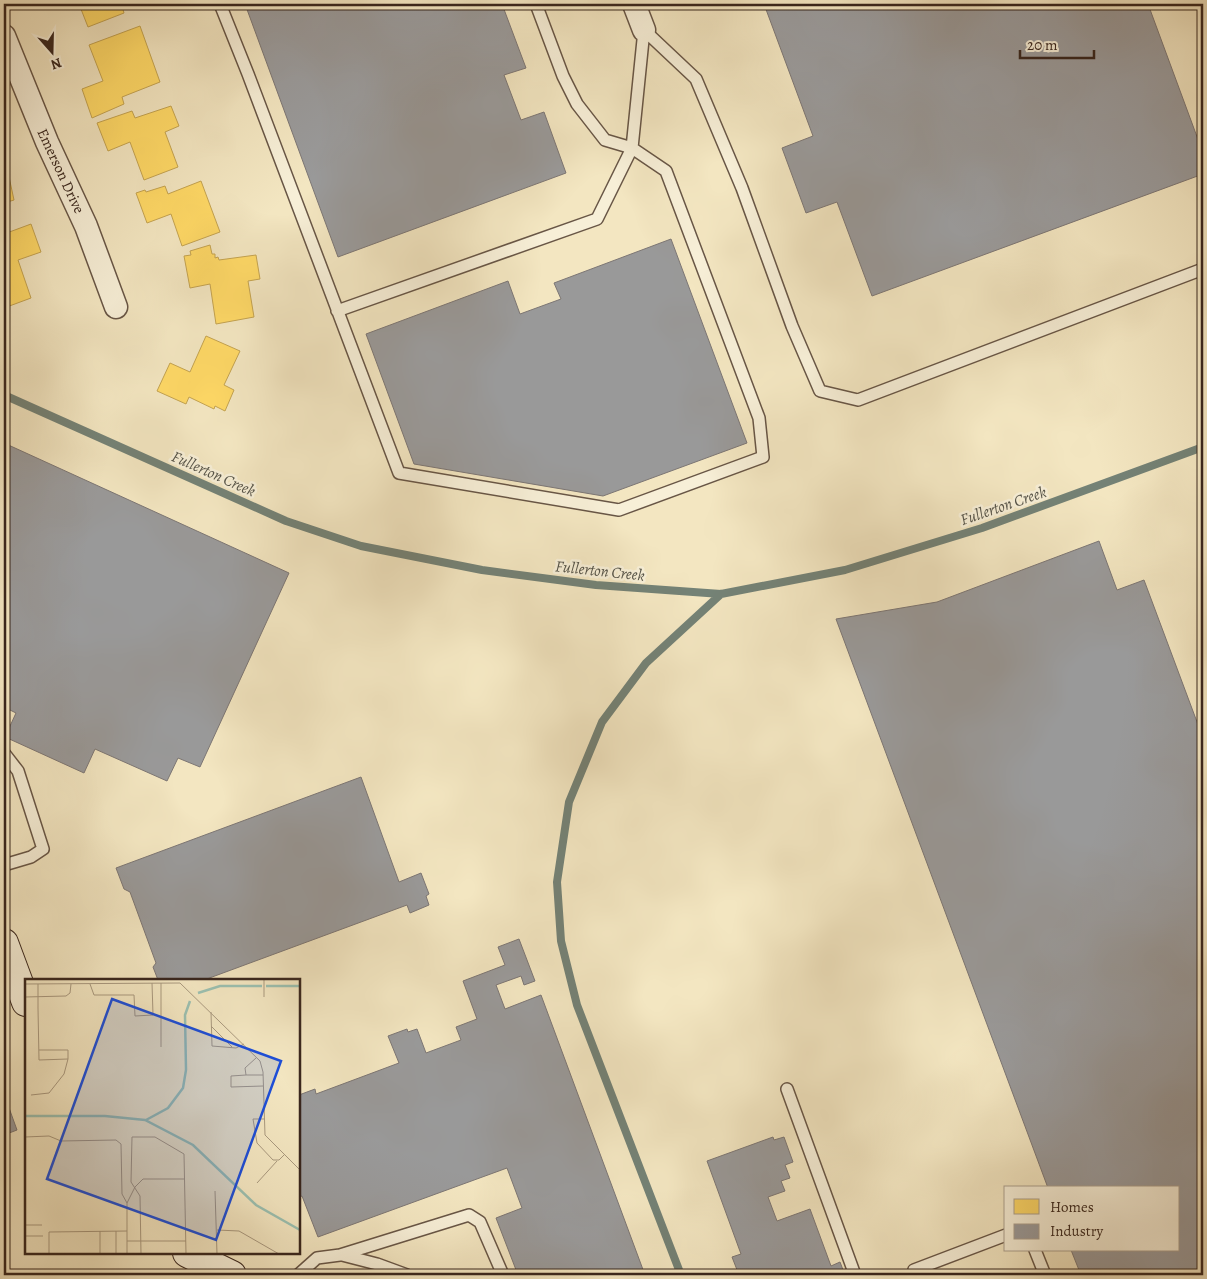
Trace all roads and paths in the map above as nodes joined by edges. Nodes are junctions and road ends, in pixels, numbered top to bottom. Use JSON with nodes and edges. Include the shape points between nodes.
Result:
{"nodes":[{"id":1,"x":220,"y":4,"type":"edge"},
{"id":2,"x":536,"y":4,"type":"edge"},
{"id":3,"x":634,"y":4,"type":"edge"},
{"id":4,"x":644,"y":30,"type":"junction"},
{"id":5,"x":4,"y":36,"type":"edge"},
{"id":6,"x":9,"y":68,"type":"edge"},
{"id":7,"x":632,"y":148,"type":"junction"},
{"id":8,"x":1203,"y":269,"type":"edge"},
{"id":9,"x":116,"y":307,"type":"dead end"},
{"id":10,"x":337,"y":311,"type":"junction"},
{"id":11,"x":4,"y":753,"type":"edge"},
{"id":12,"x":4,"y":865,"type":"edge"},
{"id":13,"x":4,"y":943,"type":"edge"},
{"id":14,"x":25,"y":999,"type":"edge"},
{"id":15,"x":787,"y":1089,"type":"dead end"},
{"id":16,"x":1004,"y":1236,"type":"edge"},
{"id":17,"x":1036,"y":1252,"type":"edge"},
{"id":18,"x":189,"y":1254,"type":"edge"},
{"id":19,"x":340,"y":1254,"type":"junction"},
{"id":20,"x":232,"y":1275,"type":"edge"},
{"id":21,"x":298,"y":1275,"type":"edge"},
{"id":22,"x":407,"y":1275,"type":"edge"},
{"id":23,"x":503,"y":1275,"type":"edge"},
{"id":24,"x":855,"y":1275,"type":"edge"},
{"id":25,"x":915,"y":1275,"type":"edge"},
{"id":26,"x":1045,"y":1275,"type":"edge"}],
"edges":[{"from":1,"to":10,"type":"lane"},
{"from":2,"to":7,"type":"lane","via":[[563,76],[578,104],[605,140]]},
{"from":3,"to":4,"type":"street"},
{"from":4,"to":7,"type":"lane"},
{"from":4,"to":8,"type":"lane","via":[[696,79],[820,391],[858,400]]},
{"from":5,"to":6,"type":"street","name":"Emerson Drive"},
{"from":6,"to":9,"type":"street","name":"Emerson Drive","via":[[86,226]]},
{"from":7,"to":10,"type":"lane","via":[[597,219]]},
{"from":7,"to":10,"type":"lane","via":[[666,171],[759,418],[764,457],[619,510],[399,473]]},
{"from":11,"to":12,"type":"lane","via":[[18,771],[43,849]]},
{"from":13,"to":14,"type":"street"},
{"from":15,"to":24,"type":"lane"},
{"from":16,"to":25,"type":"lane","via":[[914,1270]]},
{"from":17,"to":26,"type":"lane"},
{"from":18,"to":20,"type":"street"},
{"from":19,"to":21,"type":"lane","via":[[317,1258]]},
{"from":19,"to":22,"type":"lane"},
{"from":19,"to":23,"type":"lane","via":[[469,1215],[480,1222]]}]}
